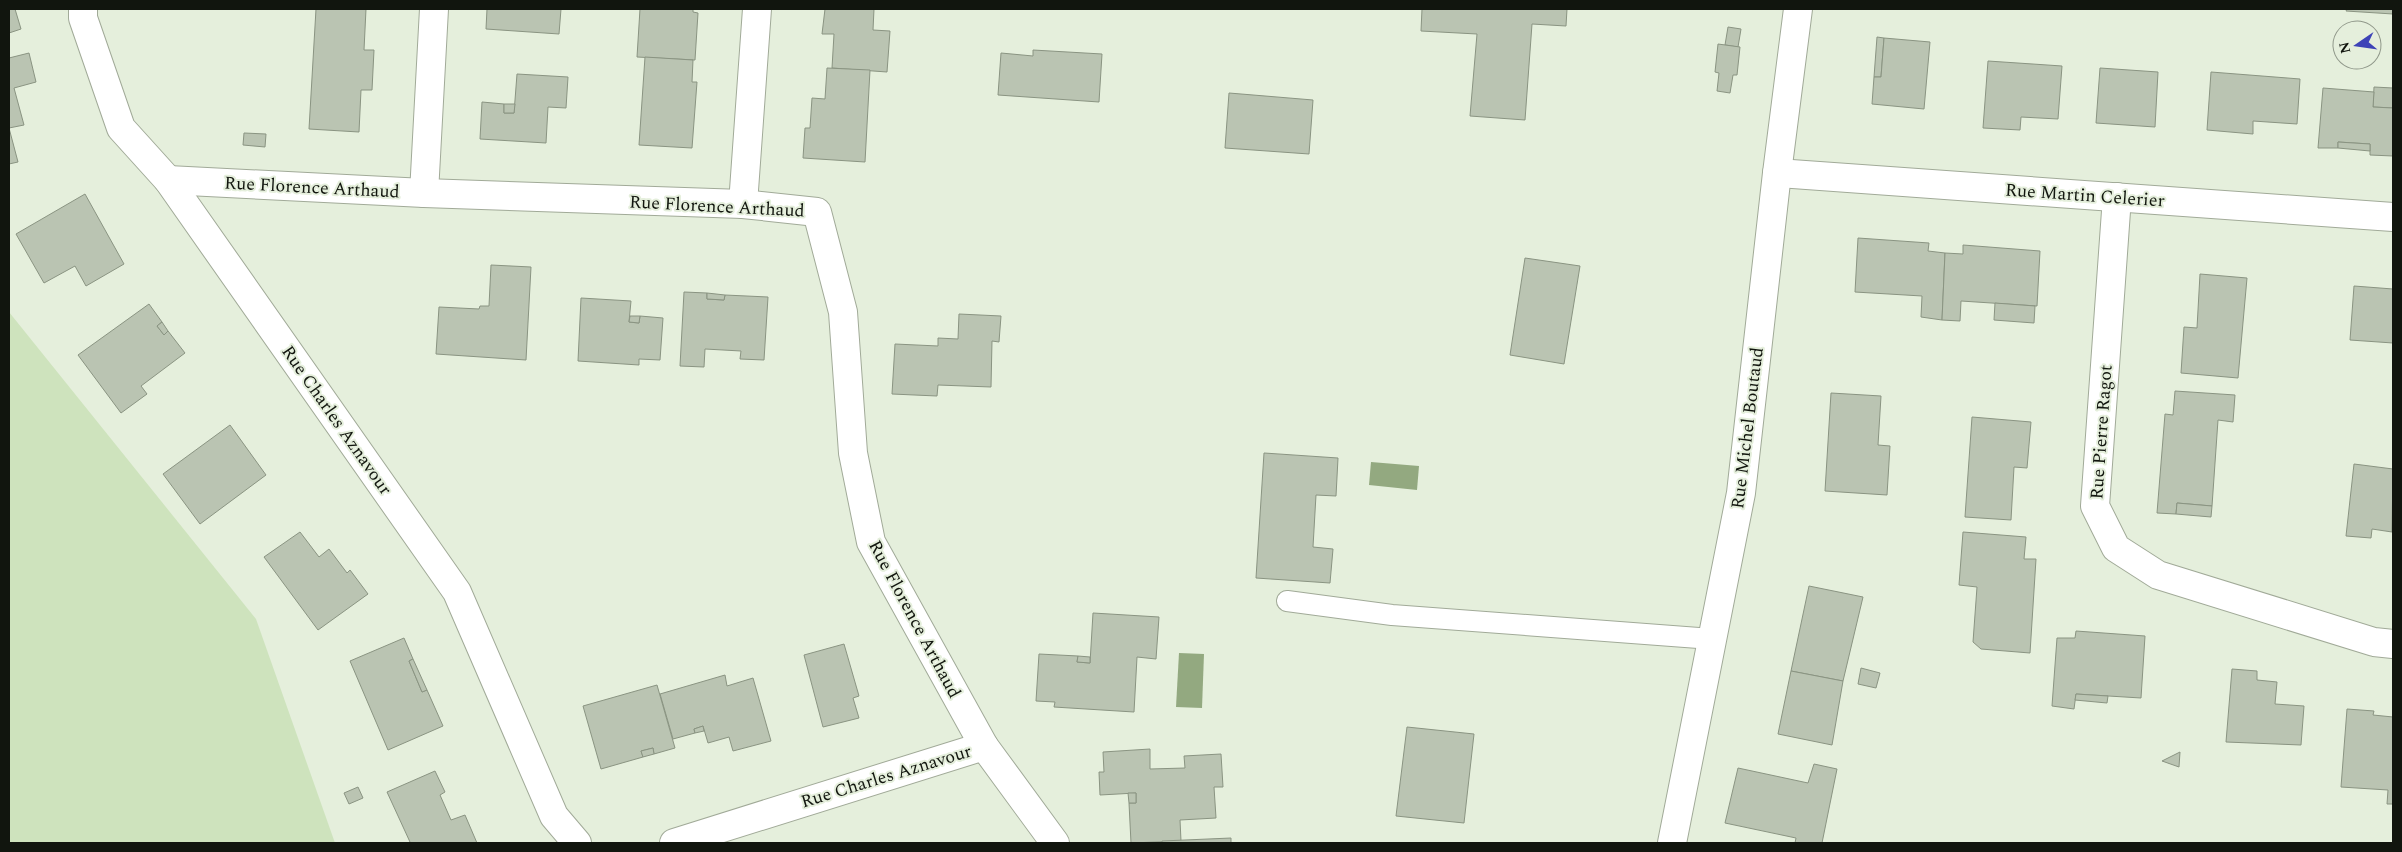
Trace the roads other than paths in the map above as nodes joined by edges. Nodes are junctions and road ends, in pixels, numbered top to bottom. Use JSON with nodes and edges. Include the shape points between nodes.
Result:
{"nodes":[{"id":1,"x":83,"y":9,"type":"edge"},
{"id":2,"x":434,"y":9,"type":"edge"},
{"id":3,"x":757,"y":9,"type":"edge"},
{"id":4,"x":1798,"y":9,"type":"edge"},
{"id":5,"x":1777,"y":173,"type":"junction"},
{"id":6,"x":168,"y":180,"type":"junction"},
{"id":7,"x":424,"y":193,"type":"junction"},
{"id":8,"x":2117,"y":197,"type":"junction"},
{"id":9,"x":744,"y":204,"type":"junction"},
{"id":10,"x":2393,"y":216,"type":"edge"},
{"id":11,"x":1287,"y":601,"type":"dead end"},
{"id":12,"x":1712,"y":638,"type":"junction"},
{"id":13,"x":2393,"y":644,"type":"edge"},
{"id":14,"x":984,"y":746,"type":"junction"},
{"id":15,"x":577,"y":843,"type":"edge"},
{"id":16,"x":674,"y":843,"type":"edge"},
{"id":17,"x":1055,"y":843,"type":"edge"},
{"id":18,"x":1672,"y":843,"type":"edge"}],
"edges":[{"from":1,"to":6,"type":"street","name":"Rue Charles Aznavour","via":[[121,128]]},
{"from":2,"to":7,"type":"street"},
{"from":3,"to":9,"type":"street"},
{"from":4,"to":5,"type":"street","name":"Rue Michel Boutaud"},
{"from":5,"to":8,"type":"street","name":"Rue Martin Celerier"},
{"from":5,"to":12,"type":"street","name":"Rue Michel Boutaud","via":[[1741,493]]},
{"from":6,"to":7,"type":"street","name":"Rue Florence Arthaud"},
{"from":6,"to":15,"type":"street","name":"Rue Charles Aznavour","via":[[457,592],[554,816]]},
{"from":7,"to":9,"type":"street","name":"Rue Florence Arthaud"},
{"from":8,"to":10,"type":"street","name":"Rue Martin Celerier"},
{"from":8,"to":13,"type":"street","name":"Rue Pierre Ragot","via":[[2095,506],[2116,548],[2158,575],[2374,642]]},
{"from":9,"to":14,"type":"street","name":"Rue Florence Arthaud","via":[[817,212],[843,312],[853,454],[871,542]]},
{"from":11,"to":12,"type":"lane","via":[[1392,615]]},
{"from":12,"to":18,"type":"street","name":"Rue Michel Boutaud"},
{"from":14,"to":16,"type":"street","name":"Rue Charles Aznavour"},
{"from":14,"to":17,"type":"street","name":"Rue Charles Aznavour"}]}
